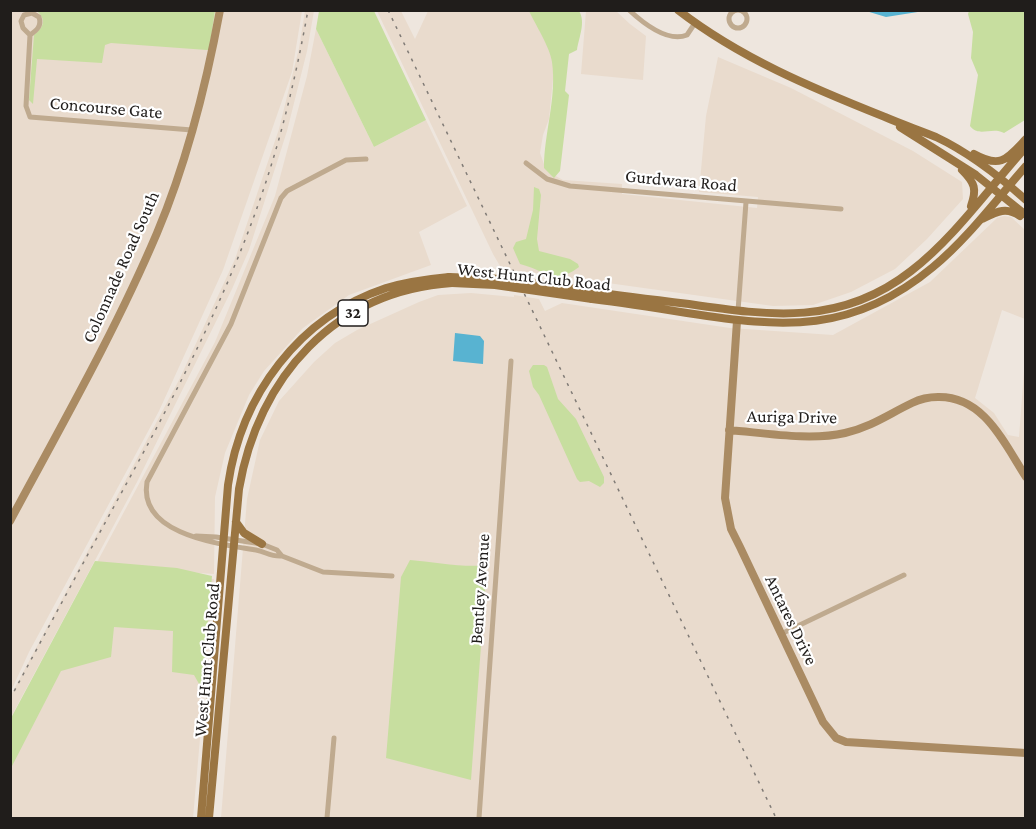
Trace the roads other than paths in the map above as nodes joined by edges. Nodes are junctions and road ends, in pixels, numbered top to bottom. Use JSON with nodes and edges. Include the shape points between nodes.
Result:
{"nodes":[{"id":1,"x":220,"y":10,"type":"edge"},
{"id":2,"x":629,"y":10,"type":"edge"},
{"id":3,"x":678,"y":10,"type":"edge"},
{"id":4,"x":693,"y":19,"type":"junction"},
{"id":5,"x":30,"y":35,"type":"dead end"},
{"id":6,"x":884,"y":117,"type":"junction"},
{"id":7,"x":192,"y":130,"type":"junction"},
{"id":8,"x":938,"y":138,"type":"junction"},
{"id":9,"x":1026,"y":139,"type":"edge"},
{"id":10,"x":1026,"y":147,"type":"edge"},
{"id":11,"x":366,"y":159,"type":"dead end"},
{"id":12,"x":951,"y":159,"type":"junction"},
{"id":13,"x":526,"y":163,"type":"dead end"},
{"id":14,"x":1026,"y":166,"type":"edge"},
{"id":15,"x":999,"y":177,"type":"junction"},
{"id":16,"x":991,"y":186,"type":"junction"},
{"id":17,"x":1009,"y":186,"type":"junction"},
{"id":18,"x":1002,"y":194,"type":"junction"},
{"id":19,"x":1026,"y":200,"type":"edge"},
{"id":20,"x":746,"y":202,"type":"junction"},
{"id":21,"x":841,"y":209,"type":"dead end"},
{"id":22,"x":969,"y":212,"type":"junction"},
{"id":23,"x":1026,"y":215,"type":"edge"},
{"id":24,"x":979,"y":220,"type":"junction"},
{"id":25,"x":1026,"y":220,"type":"edge"},
{"id":26,"x":451,"y":280,"type":"junction"},
{"id":27,"x":738,"y":316,"type":"junction"},
{"id":28,"x":511,"y":361,"type":"dead end"},
{"id":29,"x":729,"y":430,"type":"junction"},
{"id":30,"x":1026,"y":477,"type":"edge"},
{"id":31,"x":10,"y":521,"type":"edge"},
{"id":32,"x":236,"y":522,"type":"junction"},
{"id":33,"x":222,"y":542,"type":"junction"},
{"id":34,"x":235,"y":543,"type":"junction"},
{"id":35,"x":262,"y":544,"type":"junction"},
{"id":36,"x":282,"y":556,"type":"junction"},
{"id":37,"x":904,"y":575,"type":"dead end"},
{"id":38,"x":392,"y":576,"type":"dead end"},
{"id":39,"x":781,"y":634,"type":"junction"},
{"id":40,"x":334,"y":738,"type":"dead end"},
{"id":41,"x":1026,"y":753,"type":"edge"},
{"id":42,"x":207,"y":794,"type":"junction"},
{"id":43,"x":201,"y":819,"type":"edge"},
{"id":44,"x":209,"y":819,"type":"edge"},
{"id":45,"x":327,"y":819,"type":"edge"},
{"id":46,"x":478,"y":819,"type":"edge"}],
"edges":[{"from":1,"to":7,"type":"street","name":"Colonnade Road South"},
{"from":2,"to":4,"type":"street","via":[[658,32],[677,38],[687,35]]},
{"from":3,"to":4,"type":"main road"},
{"from":4,"to":6,"type":"main road","via":[[758,62]]},
{"from":5,"to":7,"type":"street","name":"Concourse Gate","via":[[26,106],[30,117]]},
{"from":6,"to":8,"type":"main road"},
{"from":6,"to":12,"type":"main road"},
{"from":7,"to":31,"type":"street","name":"Colonnade Road South","via":[[158,232],[114,326]]},
{"from":8,"to":9,"type":"main road","via":[[995,162],[1010,156]]},
{"from":8,"to":15,"type":"main road"},
{"from":10,"to":15,"type":"main road","name":"West Hunt Club Road","number":"32"},
{"from":11,"to":33,"type":"street","via":[[346,160],[287,191],[281,198],[231,324],[150,474],[148,504],[167,524],[181,532]]},
{"from":12,"to":16,"type":"main road"},
{"from":12,"to":22,"type":"main road","via":[[974,183]]},
{"from":13,"to":20,"type":"street","name":"Gurdwara Road","via":[[548,179],[570,186]]},
{"from":14,"to":17,"type":"main road","name":"West Hunt Club Road","number":"32"},
{"from":15,"to":16,"type":"main road","name":"West Hunt Club Road","number":"32"},
{"from":15,"to":17,"type":"main road"},
{"from":16,"to":18,"type":"main road"},
{"from":16,"to":22,"type":"main road","name":"West Hunt Club Road","number":"32"},
{"from":17,"to":18,"type":"main road","name":"West Hunt Club Road","number":"32"},
{"from":17,"to":19,"type":"main road"},
{"from":18,"to":23,"type":"main road"},
{"from":18,"to":24,"type":"main road","name":"West Hunt Club Road","number":"32"},
{"from":20,"to":21,"type":"street","name":"Gurdwara Road"},
{"from":20,"to":27,"type":"street"},
{"from":22,"to":27,"type":"main road","name":"West Hunt Club Road","number":"32","via":[[912,271],[865,298],[838,308],[801,314]]},
{"from":24,"to":25,"type":"main road","via":[[1005,210]]},
{"from":24,"to":27,"type":"main road","name":"West Hunt Club Road","number":"32","via":[[932,268],[902,290],[870,306],[805,322],[778,324]]},
{"from":26,"to":27,"type":"main road","name":"West Hunt Club Road","number":"32","bridge":true,"via":[[504,279]]},
{"from":26,"to":32,"type":"main road","name":"West Hunt Club Road","number":"32","via":[[413,289],[361,309],[324,333],[300,356],[277,384],[257,423],[241,475]]},
{"from":26,"to":33,"type":"main road","name":"West Hunt Club Road","number":"32","via":[[399,285],[358,300],[318,325],[281,361],[256,397],[235,448]]},
{"from":27,"to":29,"type":"street","name":"Antares Drive"},
{"from":28,"to":46,"type":"street","name":"Bentley Avenue"},
{"from":29,"to":30,"type":"street","name":"Auriga Drive","via":[[842,434],[868,427],[913,402],[946,397],[981,412]]},
{"from":29,"to":39,"type":"street","name":"Antares Drive","via":[[725,498],[728,517]]},
{"from":32,"to":34,"type":"main road","name":"West Hunt Club Road","number":"32"},
{"from":32,"to":35,"type":"main road","via":[[244,533]]},
{"from":33,"to":34,"type":"street"},
{"from":33,"to":42,"type":"main road","name":"West Hunt Club Road","number":"32"},
{"from":34,"to":35,"type":"street"},
{"from":34,"to":36,"type":"street","via":[[272,557]]},
{"from":34,"to":42,"type":"main road","name":"West Hunt Club Road","number":"32"},
{"from":35,"to":36,"type":"street"},
{"from":36,"to":38,"type":"street","via":[[323,572]]},
{"from":37,"to":39,"type":"street"},
{"from":39,"to":41,"type":"street","name":"Antares Drive","via":[[823,722],[836,738],[846,742]]},
{"from":40,"to":45,"type":"street"},
{"from":42,"to":43,"type":"main road","name":"West Hunt Club Road","number":"32"},
{"from":42,"to":44,"type":"main road","name":"West Hunt Club Road","number":"32"}]}
